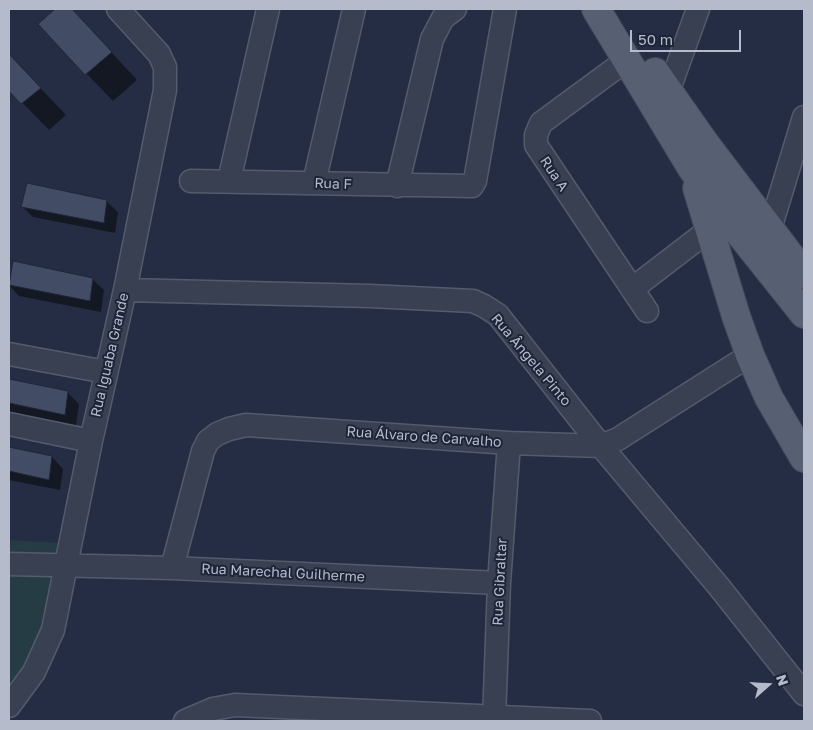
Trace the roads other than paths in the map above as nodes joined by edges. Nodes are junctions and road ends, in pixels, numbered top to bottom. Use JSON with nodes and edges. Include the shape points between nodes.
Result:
{"nodes":[{"id":1,"x":118,"y":9,"type":"edge"},
{"id":2,"x":268,"y":9,"type":"edge"},
{"id":3,"x":354,"y":9,"type":"edge"},
{"id":4,"x":455,"y":9,"type":"edge"},
{"id":5,"x":505,"y":9,"type":"edge"},
{"id":6,"x":596,"y":9,"type":"edge"},
{"id":7,"x":614,"y":9,"type":"edge"},
{"id":8,"x":698,"y":9,"type":"edge"},
{"id":9,"x":628,"y":58,"type":"junction"},
{"id":10,"x":668,"y":92,"type":"junction"},
{"id":11,"x":804,"y":117,"type":"edge"},
{"id":12,"x":691,"y":167,"type":"junction"},
{"id":13,"x":191,"y":181,"type":"dead end"},
{"id":14,"x":229,"y":181,"type":"junction"},
{"id":15,"x":314,"y":183,"type":"junction"},
{"id":16,"x":397,"y":186,"type":"junction"},
{"id":17,"x":770,"y":229,"type":"junction"},
{"id":18,"x":709,"y":230,"type":"junction"},
{"id":19,"x":768,"y":270,"type":"junction"},
{"id":20,"x":804,"y":274,"type":"edge"},
{"id":21,"x":804,"y":283,"type":"edge"},
{"id":22,"x":632,"y":289,"type":"junction"},
{"id":23,"x":125,"y":290,"type":"junction"},
{"id":24,"x":647,"y":310,"type":"dead end"},
{"id":25,"x":804,"y":314,"type":"edge"},
{"id":26,"x":736,"y":316,"type":"junction"},
{"id":27,"x":9,"y":354,"type":"edge"},
{"id":28,"x":750,"y":355,"type":"junction"},
{"id":29,"x":106,"y":372,"type":"junction"},
{"id":30,"x":9,"y":424,"type":"edge"},
{"id":31,"x":91,"y":441,"type":"junction"},
{"id":32,"x":509,"y":443,"type":"junction"},
{"id":33,"x":601,"y":446,"type":"junction"},
{"id":34,"x":804,"y":458,"type":"edge"},
{"id":35,"x":9,"y":564,"type":"edge"},
{"id":36,"x":66,"y":567,"type":"junction"},
{"id":37,"x":172,"y":568,"type":"junction"},
{"id":38,"x":499,"y":583,"type":"junction"},
{"id":39,"x":804,"y":694,"type":"edge"},
{"id":40,"x":9,"y":706,"type":"edge"},
{"id":41,"x":494,"y":719,"type":"edge"},
{"id":42,"x":184,"y":721,"type":"edge"},
{"id":43,"x":590,"y":721,"type":"edge"}],
"edges":[{"from":1,"to":23,"type":"street","name":"Rua Iguaba Grande","via":[[159,54],[166,79]]},
{"from":2,"to":14,"type":"street"},
{"from":3,"to":15,"type":"street"},
{"from":4,"to":16,"type":"street","via":[[443,18],[432,39]]},
{"from":5,"to":16,"type":"street","name":"Rua F","via":[[473,184],[469,187]]},
{"from":6,"to":9,"type":"main road"},
{"from":7,"to":10,"type":"main road"},
{"from":8,"to":10,"type":"street"},
{"from":9,"to":12,"type":"main road"},
{"from":9,"to":22,"type":"street","name":"Rua A","via":[[541,123],[536,140],[541,154]]},
{"from":10,"to":17,"type":"main road"},
{"from":11,"to":17,"type":"street"},
{"from":12,"to":18,"type":"main road"},
{"from":12,"to":19,"type":"main road"},
{"from":13,"to":14,"type":"street","name":"Rua F"},
{"from":14,"to":15,"type":"street","name":"Rua F"},
{"from":15,"to":16,"type":"street","name":"Rua F"},
{"from":17,"to":20,"type":"main road"},
{"from":18,"to":22,"type":"street"},
{"from":18,"to":26,"type":"main road"},
{"from":19,"to":21,"type":"main road","via":[[793,274]]},
{"from":19,"to":25,"type":"main road"},
{"from":19,"to":26,"type":"main road","via":[[746,279],[739,288]]},
{"from":22,"to":24,"type":"street","name":"Rua A"},
{"from":23,"to":29,"type":"street","name":"Rua Iguaba Grande"},
{"from":23,"to":33,"type":"street","name":"Rua Ângela Pinto","via":[[474,302],[498,316]]},
{"from":26,"to":28,"type":"main road"},
{"from":27,"to":29,"type":"street"},
{"from":28,"to":33,"type":"street","name":"Rua Álvaro de Carvalho","via":[[618,439]]},
{"from":28,"to":34,"type":"main road","via":[[769,398]]},
{"from":29,"to":31,"type":"street","name":"Rua Iguaba Grande"},
{"from":30,"to":31,"type":"street"},
{"from":31,"to":36,"type":"street","name":"Rua Iguaba Grande"},
{"from":32,"to":33,"type":"street","name":"Rua Álvaro de Carvalho"},
{"from":32,"to":37,"type":"street","name":"Rua Álvaro de Carvalho","via":[[246,425],[230,429],[208,441],[203,451]]},
{"from":32,"to":38,"type":"street","name":"Rua Gibraltar"},
{"from":33,"to":39,"type":"street","name":"Rua Ângela Pinto"},
{"from":35,"to":36,"type":"street","name":"Rua Marechal Guilherme"},
{"from":36,"to":37,"type":"street","name":"Rua Marechal Guilherme"},
{"from":36,"to":40,"type":"street","name":"Rua Iguaba Grande","via":[[53,630],[41,660]]},
{"from":37,"to":38,"type":"street","name":"Rua Marechal Guilherme"},
{"from":38,"to":41,"type":"street","name":"Rua Gibraltar"},
{"from":41,"to":42,"type":"street","via":[[235,706],[213,709]]},
{"from":41,"to":43,"type":"street"}]}
